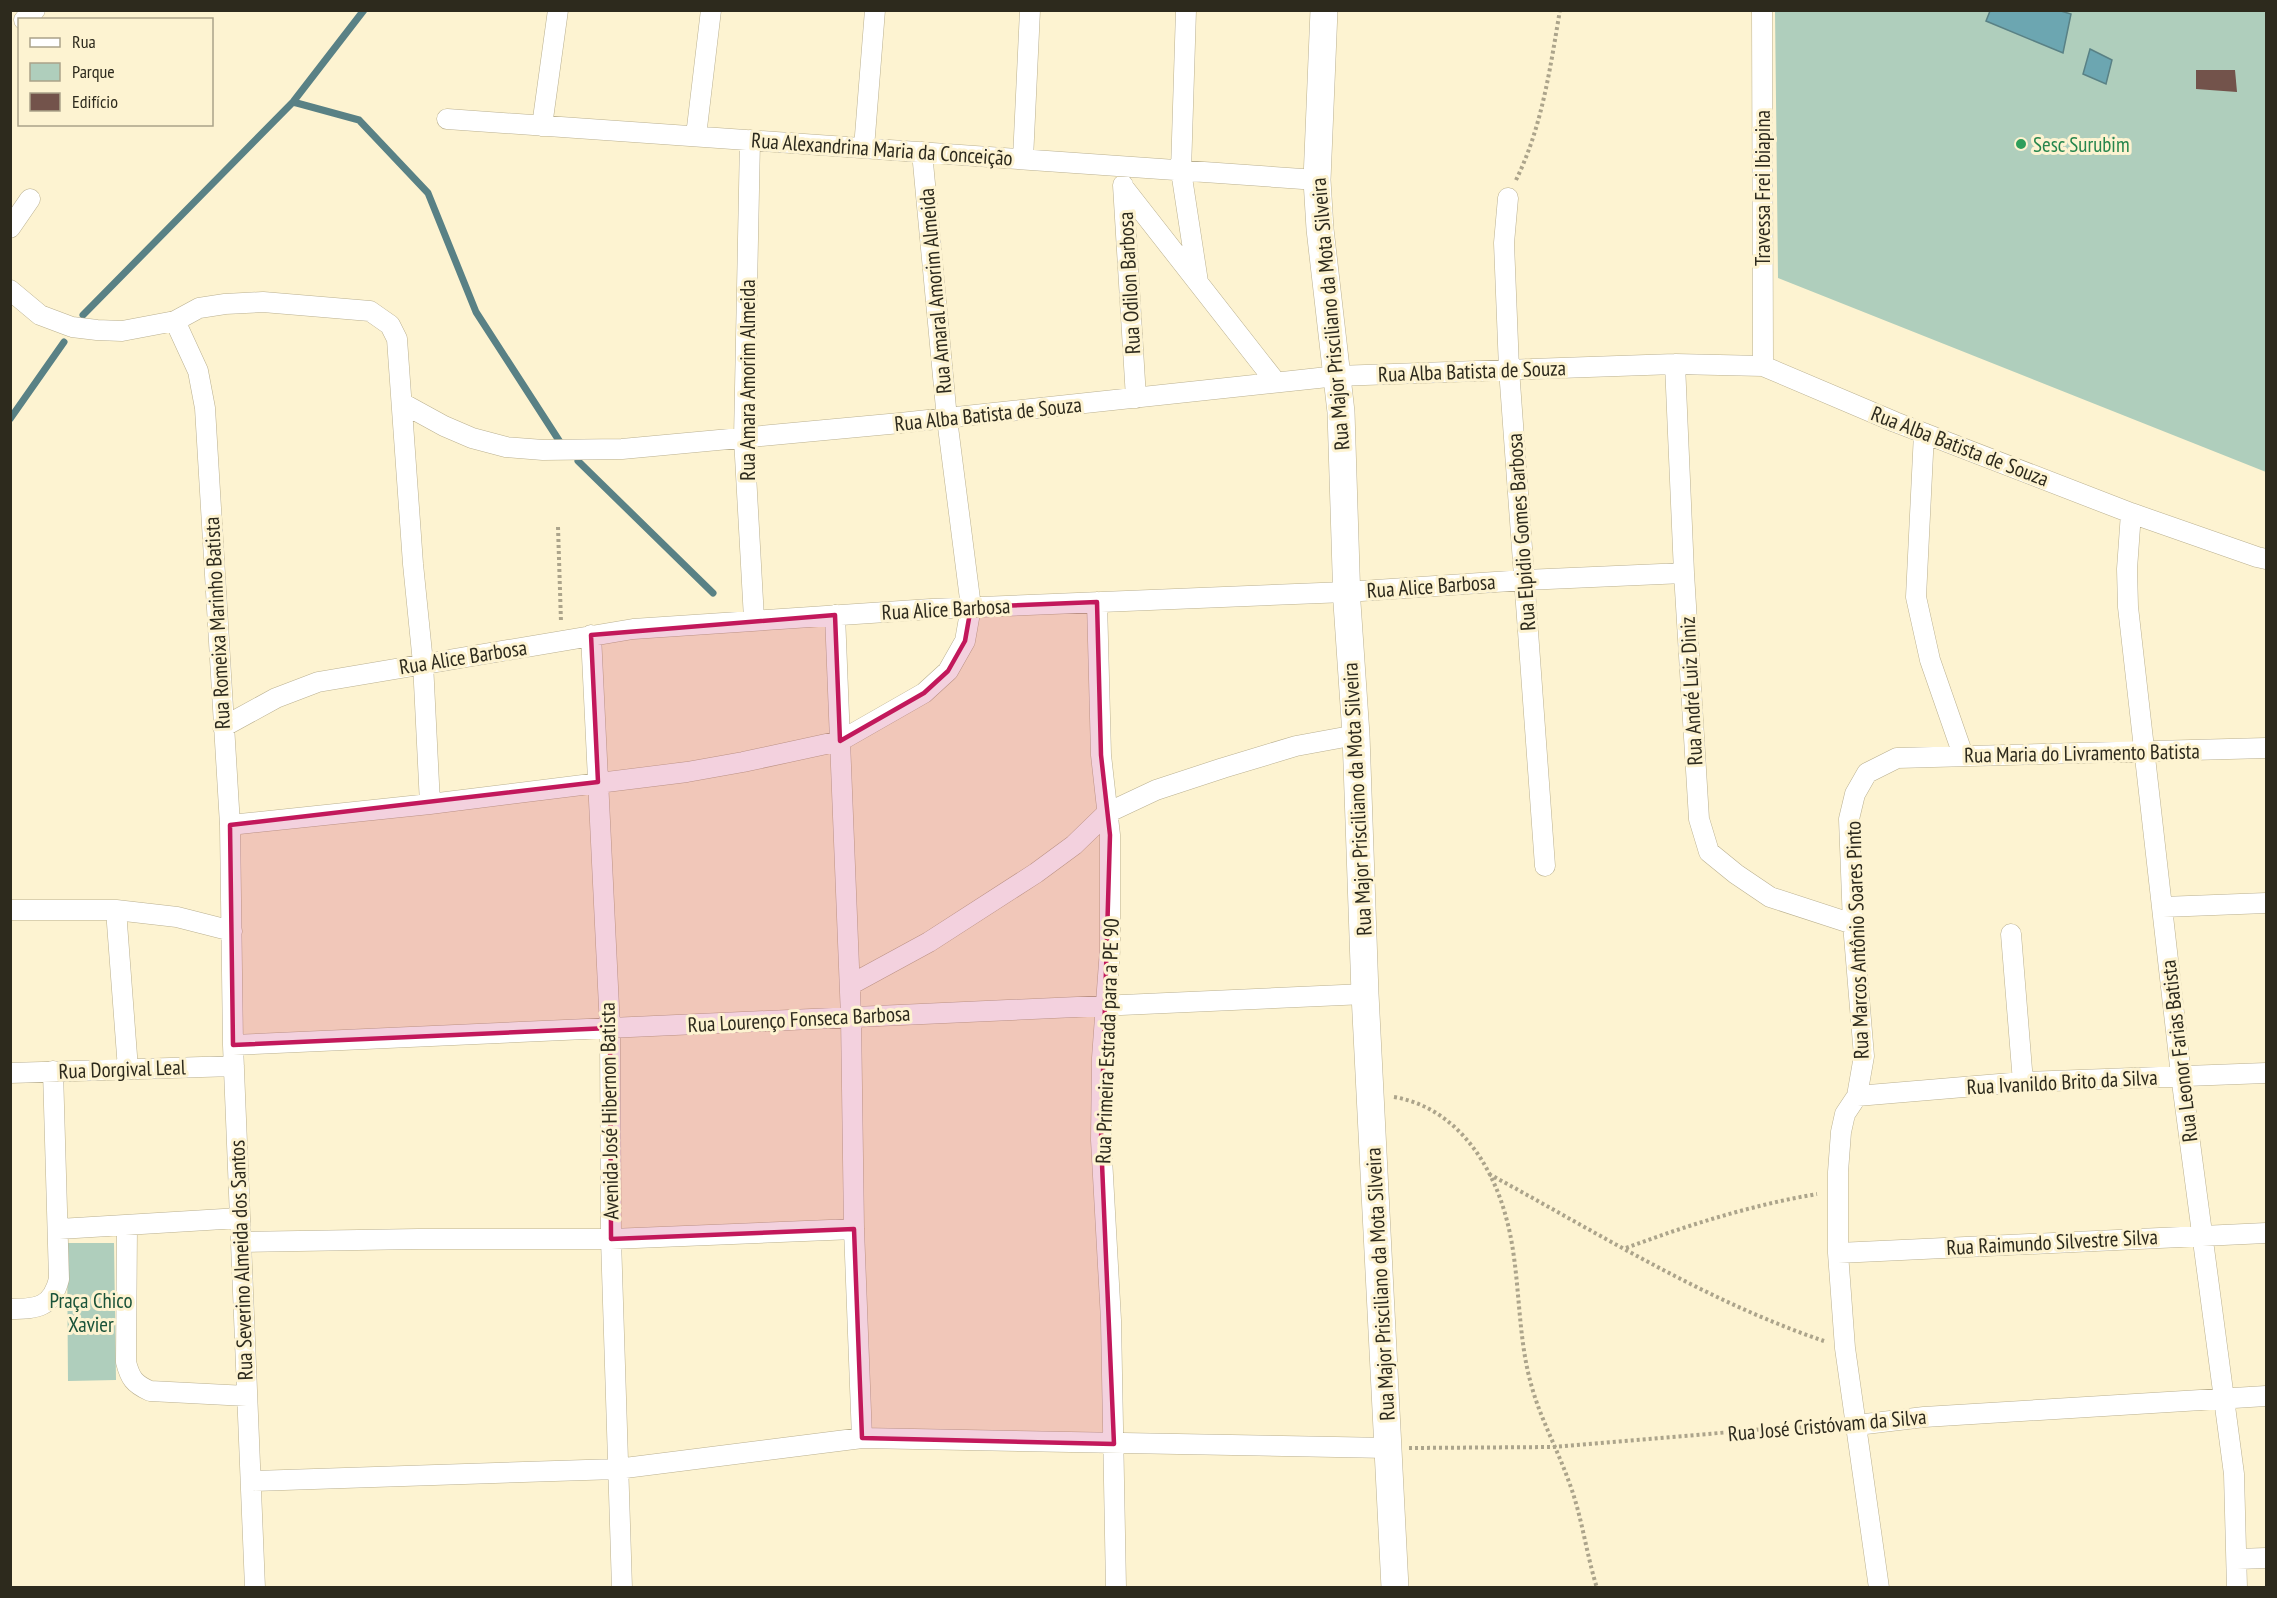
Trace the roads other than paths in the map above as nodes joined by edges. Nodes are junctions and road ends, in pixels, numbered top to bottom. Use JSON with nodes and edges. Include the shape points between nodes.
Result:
{"nodes":[{"id":1,"x":558,"y":10,"type":"edge"},
{"id":2,"x":711,"y":10,"type":"edge"},
{"id":3,"x":875,"y":10,"type":"edge"},
{"id":4,"x":1030,"y":10,"type":"edge"},
{"id":5,"x":1186,"y":10,"type":"edge"},
{"id":6,"x":1324,"y":10,"type":"edge"},
{"id":7,"x":1762,"y":10,"type":"edge"},
{"id":8,"x":447,"y":119,"type":"dead end"},
{"id":9,"x":542,"y":126,"type":"junction"},
{"id":10,"x":696,"y":136,"type":"junction"},
{"id":11,"x":750,"y":140,"type":"junction"},
{"id":12,"x":864,"y":148,"type":"junction"},
{"id":13,"x":922,"y":153,"type":"junction"},
{"id":14,"x":1023,"y":159,"type":"junction"},
{"id":15,"x":1122,"y":168,"type":"junction"},
{"id":16,"x":1181,"y":171,"type":"junction"},
{"id":17,"x":1317,"y":180,"type":"junction"},
{"id":18,"x":1124,"y":188,"type":"junction"},
{"id":19,"x":1508,"y":198,"type":"road end"},
{"id":20,"x":30,"y":199,"type":"dead end"},
{"id":21,"x":10,"y":228,"type":"edge"},
{"id":22,"x":1198,"y":282,"type":"junction"},
{"id":23,"x":10,"y":290,"type":"edge"},
{"id":24,"x":175,"y":321,"type":"junction"},
{"id":25,"x":1675,"y":364,"type":"junction"},
{"id":26,"x":1763,"y":366,"type":"junction"},
{"id":27,"x":1509,"y":369,"type":"junction"},
{"id":28,"x":1336,"y":376,"type":"junction"},
{"id":29,"x":1275,"y":381,"type":"junction"},
{"id":30,"x":1136,"y":398,"type":"junction"},
{"id":31,"x":402,"y":403,"type":"junction"},
{"id":32,"x":946,"y":419,"type":"junction"},
{"id":33,"x":1924,"y":433,"type":"junction"},
{"id":34,"x":744,"y":438,"type":"junction"},
{"id":35,"x":2131,"y":513,"type":"junction"},
{"id":36,"x":2266,"y":559,"type":"edge"},
{"id":37,"x":1684,"y":573,"type":"junction"},
{"id":38,"x":1525,"y":580,"type":"junction"},
{"id":39,"x":1346,"y":592,"type":"junction"},
{"id":40,"x":1097,"y":602,"type":"junction"},
{"id":41,"x":971,"y":607,"type":"junction"},
{"id":42,"x":835,"y":615,"type":"junction"},
{"id":43,"x":754,"y":620,"type":"junction"},
{"id":44,"x":591,"y":634,"type":"junction"},
{"id":45,"x":423,"y":663,"type":"junction"},
{"id":46,"x":223,"y":727,"type":"junction"},
{"id":47,"x":1356,"y":735,"type":"junction"},
{"id":48,"x":840,"y":741,"type":"junction"},
{"id":49,"x":2266,"y":748,"type":"edge"},
{"id":50,"x":2144,"y":752,"type":"junction"},
{"id":51,"x":1964,"y":756,"type":"junction"},
{"id":52,"x":1897,"y":758,"type":"joint"},
{"id":53,"x":598,"y":782,"type":"junction"},
{"id":54,"x":430,"y":804,"type":"junction"},
{"id":55,"x":1107,"y":813,"type":"junction"},
{"id":56,"x":230,"y":825,"type":"junction"},
{"id":57,"x":1545,"y":866,"type":"dead end"},
{"id":58,"x":2266,"y":903,"type":"edge"},
{"id":59,"x":2163,"y":907,"type":"junction"},
{"id":60,"x":10,"y":910,"type":"edge"},
{"id":61,"x":116,"y":910,"type":"junction"},
{"id":62,"x":1853,"y":924,"type":"junction"},
{"id":63,"x":232,"y":932,"type":"junction"},
{"id":64,"x":2011,"y":934,"type":"dead end"},
{"id":65,"x":850,"y":985,"type":"junction"},
{"id":66,"x":1365,"y":994,"type":"junction"},
{"id":67,"x":1107,"y":1005,"type":"junction"},
{"id":68,"x":851,"y":1017,"type":"junction"},
{"id":69,"x":610,"y":1028,"type":"junction"},
{"id":70,"x":233,"y":1045,"type":"junction"},
{"id":71,"x":234,"y":1066,"type":"junction"},
{"id":72,"x":129,"y":1069,"type":"junction"},
{"id":73,"x":53,"y":1071,"type":"junction"},
{"id":74,"x":10,"y":1073,"type":"edge"},
{"id":75,"x":2266,"y":1073,"type":"edge"},
{"id":76,"x":2181,"y":1075,"type":"junction"},
{"id":77,"x":2023,"y":1082,"type":"junction"},
{"id":78,"x":1857,"y":1096,"type":"junction"},
{"id":79,"x":240,"y":1218,"type":"junction"},
{"id":80,"x":127,"y":1226,"type":"junction"},
{"id":81,"x":59,"y":1229,"type":"junction"},
{"id":82,"x":854,"y":1229,"type":"junction"},
{"id":83,"x":2266,"y":1233,"type":"edge"},
{"id":84,"x":2201,"y":1235,"type":"junction"},
{"id":85,"x":611,"y":1239,"type":"junction"},
{"id":86,"x":241,"y":1242,"type":"junction"},
{"id":87,"x":1838,"y":1252,"type":"junction"},
{"id":88,"x":10,"y":1309,"type":"edge"},
{"id":89,"x":247,"y":1396,"type":"junction"},
{"id":90,"x":2266,"y":1396,"type":"edge"},
{"id":91,"x":2223,"y":1397,"type":"junction"},
{"id":92,"x":1857,"y":1425,"type":"junction"},
{"id":93,"x":862,"y":1438,"type":"junction"},
{"id":94,"x":1114,"y":1444,"type":"junction"},
{"id":95,"x":1388,"y":1448,"type":"junction"},
{"id":96,"x":617,"y":1469,"type":"junction"},
{"id":97,"x":252,"y":1481,"type":"junction"},
{"id":98,"x":2266,"y":1558,"type":"edge"},
{"id":99,"x":2236,"y":1559,"type":"junction"},
{"id":100,"x":255,"y":1587,"type":"edge"},
{"id":101,"x":622,"y":1587,"type":"edge"},
{"id":102,"x":1116,"y":1587,"type":"edge"},
{"id":103,"x":1395,"y":1587,"type":"edge"},
{"id":104,"x":1879,"y":1587,"type":"edge"},
{"id":105,"x":2237,"y":1587,"type":"edge"}],
"edges":[{"from":1,"to":9,"type":"street"},
{"from":2,"to":10,"type":"street"},
{"from":3,"to":12,"type":"street"},
{"from":4,"to":14,"type":"street"},
{"from":5,"to":16,"type":"street"},
{"from":6,"to":17,"type":"main road","name":"Rua Major Prisciliano da Mota Silveira"},
{"from":7,"to":26,"type":"street","name":"Travessa Frei Ibiapina"},
{"from":8,"to":9,"type":"street","name":"Rua Alexandrina Maria da Conceição"},
{"from":9,"to":10,"type":"street","name":"Rua Alexandrina Maria da Conceição"},
{"from":10,"to":11,"type":"street","name":"Rua Alexandrina Maria da Conceição"},
{"from":11,"to":12,"type":"street","name":"Rua Alexandrina Maria da Conceição"},
{"from":11,"to":34,"type":"street","name":"Rua Amara Amorim Almeida"},
{"from":12,"to":13,"type":"street","name":"Rua Alexandrina Maria da Conceição"},
{"from":13,"to":14,"type":"street","name":"Rua Alexandrina Maria da Conceição"},
{"from":13,"to":32,"type":"street","name":"Rua Amaral Amorim Almeida"},
{"from":14,"to":15,"type":"street","name":"Rua Alexandrina Maria da Conceição"},
{"from":15,"to":16,"type":"street","name":"Rua Alexandrina Maria da Conceição"},
{"from":15,"to":18,"type":"street","name":"Rua Odilon Barbosa"},
{"from":16,"to":17,"type":"street","name":"Rua Alexandrina Maria da Conceição"},
{"from":16,"to":22,"type":"street"},
{"from":17,"to":28,"type":"main road","name":"Rua Major Prisciliano da Mota Silveira"},
{"from":18,"to":22,"type":"street"},
{"from":18,"to":30,"type":"street","name":"Rua Odilon Barbosa"},
{"from":19,"to":27,"type":"street","name":"Rua Elpidio Gomes Barbosa","via":[[1504,243]]},
{"from":20,"to":21,"type":"street"},
{"from":22,"to":29,"type":"street"},
{"from":23,"to":24,"type":"street","via":[[40,315],[72,327],[122,331]]},
{"from":24,"to":31,"type":"street","via":[[199,308],[263,302],[370,311],[390,325],[397,339]]},
{"from":24,"to":46,"type":"street","name":"Rua Romeixa Marinho Batista","via":[[198,371],[205,408]]},
{"from":25,"to":26,"type":"street","name":"Rua Alba Batista de Souza"},
{"from":25,"to":27,"type":"street","name":"Rua Alba Batista de Souza"},
{"from":25,"to":37,"type":"street","name":"Rua André Luiz Diniz"},
{"from":26,"to":33,"type":"street","name":"Rua Alba Batista de Souza"},
{"from":27,"to":28,"type":"street","name":"Rua Alba Batista de Souza"},
{"from":27,"to":38,"type":"street","name":"Rua Elpidio Gomes Barbosa"},
{"from":28,"to":29,"type":"street","name":"Rua Alba Batista de Souza"},
{"from":28,"to":39,"type":"main road","name":"Rua Major Prisciliano da Mota Silveira","via":[[1341,412]]},
{"from":29,"to":30,"type":"street","name":"Rua Alba Batista de Souza"},
{"from":30,"to":32,"type":"street","name":"Rua Alba Batista de Souza"},
{"from":31,"to":34,"type":"street","name":"Rua Alba Batista de Souza","via":[[472,438],[506,447],[622,449]]},
{"from":31,"to":45,"type":"street"},
{"from":32,"to":34,"type":"street","name":"Rua Alba Batista de Souza"},
{"from":32,"to":41,"type":"street","name":"Rua Amaral Amorim Almeida"},
{"from":33,"to":35,"type":"street","name":"Rua Alba Batista de Souza"},
{"from":33,"to":51,"type":"street","via":[[1916,597],[1930,660]]},
{"from":34,"to":43,"type":"street","name":"Rua Amara Amorim Almeida"},
{"from":35,"to":36,"type":"street","name":"Rua Alba Batista de Souza"},
{"from":35,"to":50,"type":"street","name":"Rua Leonor Farias Batista","via":[[2128,607]]},
{"from":37,"to":38,"type":"street","name":"Rua Alice Barbosa"},
{"from":37,"to":62,"type":"street","name":"Rua André Luiz Diniz","via":[[1699,819],[1709,852],[1770,897]]},
{"from":38,"to":39,"type":"street","name":"Rua Alice Barbosa"},
{"from":38,"to":57,"type":"street","name":"Rua Elpidio Gomes Barbosa"},
{"from":39,"to":40,"type":"street","name":"Rua Alice Barbosa"},
{"from":39,"to":47,"type":"main road","name":"Rua Major Prisciliano da Mota Silveira"},
{"from":40,"to":41,"type":"street","name":"Rua Alice Barbosa"},
{"from":40,"to":55,"type":"street","name":"Rua Primeira Estrada para a PE 90","via":[[1101,755]]},
{"from":41,"to":42,"type":"street","name":"Rua Alice Barbosa"},
{"from":41,"to":48,"type":"street","name":"Rua Amaral Amorim Almeida","via":[[965,641],[948,671],[924,693]]},
{"from":42,"to":43,"type":"street","name":"Rua Alice Barbosa"},
{"from":42,"to":48,"type":"street"},
{"from":43,"to":44,"type":"street","name":"Rua Alice Barbosa"},
{"from":44,"to":45,"type":"street","name":"Rua Alice Barbosa"},
{"from":44,"to":53,"type":"street","name":"Avenida José Hibernon Batista"},
{"from":45,"to":46,"type":"street","name":"Rua Alice Barbosa","via":[[318,682],[276,698]]},
{"from":45,"to":54,"type":"street"},
{"from":46,"to":56,"type":"street","name":"Rua Romeixa Marinho Batista"},
{"from":47,"to":55,"type":"street","via":[[1296,746],[1223,768],[1156,790]]},
{"from":47,"to":66,"type":"main road","name":"Rua Major Prisciliano da Mota Silveira"},
{"from":48,"to":53,"type":"street","name":"Rua Amaral Amorim Almeida","via":[[687,772]]},
{"from":48,"to":65,"type":"street"},
{"from":49,"to":50,"type":"street","name":"Rua Maria do Livramento Batista"},
{"from":50,"to":51,"type":"street","name":"Rua Maria do Livramento Batista"},
{"from":50,"to":59,"type":"street","name":"Rua Leonor Farias Batista"},
{"from":51,"to":52,"type":"street","name":"Rua Maria do Livramento Batista"},
{"from":52,"to":62,"type":"street","name":"Rua Marcos Antônio Soares Pinto","via":[[1867,773],[1855,794],[1849,819]]},
{"from":53,"to":54,"type":"street","name":"Rua Amaral Amorim Almeida"},
{"from":53,"to":69,"type":"street","name":"Avenida José Hibernon Batista"},
{"from":54,"to":56,"type":"street","name":"Rua Amaral Amorim Almeida"},
{"from":55,"to":65,"type":"street","via":[[1074,845],[1036,873],[929,942]]},
{"from":55,"to":67,"type":"street","name":"Rua Primeira Estrada para a PE 90"},
{"from":56,"to":63,"type":"street","name":"Rua Romeixa Marinho Batista"},
{"from":58,"to":59,"type":"street"},
{"from":59,"to":76,"type":"street","name":"Rua Leonor Farias Batista"},
{"from":60,"to":61,"type":"street"},
{"from":61,"to":63,"type":"street","via":[[177,918]]},
{"from":61,"to":72,"type":"street"},
{"from":62,"to":78,"type":"street","name":"Rua Marcos Antônio Soares Pinto","via":[[1864,1056]]},
{"from":63,"to":70,"type":"street","name":"Rua Severino Almeida dos Santos"},
{"from":64,"to":77,"type":"street"},
{"from":65,"to":68,"type":"street"},
{"from":66,"to":67,"type":"street","name":"Rua Lourenço Fonseca Barbosa"},
{"from":66,"to":95,"type":"main road","name":"Rua Major Prisciliano da Mota Silveira"},
{"from":67,"to":68,"type":"street","name":"Rua Lourenço Fonseca Barbosa"},
{"from":67,"to":94,"type":"street","name":"Rua Primeira Estrada para a PE 90","via":[[1101,1140]]},
{"from":68,"to":69,"type":"street","name":"Rua Lourenço Fonseca Barbosa"},
{"from":68,"to":82,"type":"street"},
{"from":69,"to":70,"type":"street","name":"Rua Lourenço Fonseca Barbosa"},
{"from":69,"to":85,"type":"street","name":"Avenida José Hibernon Batista"},
{"from":70,"to":71,"type":"street","name":"Rua Severino Almeida dos Santos"},
{"from":71,"to":72,"type":"street","name":"Rua Dorgival Leal"},
{"from":71,"to":79,"type":"street","name":"Rua Severino Almeida dos Santos"},
{"from":72,"to":73,"type":"street","name":"Rua Dorgival Leal"},
{"from":73,"to":74,"type":"street","name":"Rua Dorgival Leal"},
{"from":73,"to":81,"type":"street"},
{"from":75,"to":76,"type":"street","name":"Rua Ivanildo Brito da Silva"},
{"from":76,"to":77,"type":"street","name":"Rua Ivanildo Brito da Silva"},
{"from":76,"to":84,"type":"street","name":"Rua Leonor Farias Batista"},
{"from":77,"to":78,"type":"street","name":"Rua Ivanildo Brito da Silva"},
{"from":78,"to":87,"type":"street","name":"Rua Marcos Antônio Soares Pinto","via":[[1845,1114],[1841,1132]]},
{"from":79,"to":80,"type":"street"},
{"from":79,"to":86,"type":"street","name":"Rua Severino Almeida dos Santos"},
{"from":80,"to":81,"type":"street"},
{"from":80,"to":89,"type":"street","via":[[126,1362],[130,1378],[150,1391]]},
{"from":81,"to":88,"type":"street","via":[[59,1279],[55,1294],[44,1304]]},
{"from":82,"to":85,"type":"street"},
{"from":82,"to":93,"type":"street"},
{"from":83,"to":84,"type":"street","name":"Rua Raimundo Silvestre Silva"},
{"from":84,"to":87,"type":"street","name":"Rua Raimundo Silvestre Silva"},
{"from":84,"to":91,"type":"street","name":"Rua Leonor Farias Batista"},
{"from":85,"to":86,"type":"street"},
{"from":85,"to":96,"type":"street","name":"Avenida José Hibernon Batista"},
{"from":86,"to":89,"type":"street","name":"Rua Severino Almeida dos Santos"},
{"from":87,"to":92,"type":"street","name":"Rua Marcos Antônio Soares Pinto","via":[[1845,1348]]},
{"from":89,"to":97,"type":"street","name":"Rua Severino Almeida dos Santos"},
{"from":90,"to":91,"type":"street","name":"Rua José Cristóvam da Silva"},
{"from":91,"to":92,"type":"street","name":"Rua José Cristóvam da Silva"},
{"from":91,"to":99,"type":"street","name":"Rua Leonor Farias Batista","via":[[2234,1474]]},
{"from":92,"to":104,"type":"street","name":"Rua Marcos Antônio Soares Pinto"},
{"from":93,"to":94,"type":"street"},
{"from":93,"to":96,"type":"street"},
{"from":94,"to":95,"type":"street"},
{"from":94,"to":102,"type":"street","name":"Rua Primeira Estrada para a PE 90"},
{"from":95,"to":103,"type":"main road","name":"Rua Major Prisciliano da Mota Silveira"},
{"from":96,"to":97,"type":"street"},
{"from":96,"to":101,"type":"street","name":"Avenida José Hibernon Batista"},
{"from":97,"to":100,"type":"street","name":"Rua Severino Almeida dos Santos"},
{"from":98,"to":99,"type":"street"},
{"from":99,"to":105,"type":"street","name":"Rua Leonor Farias Batista"}]}
